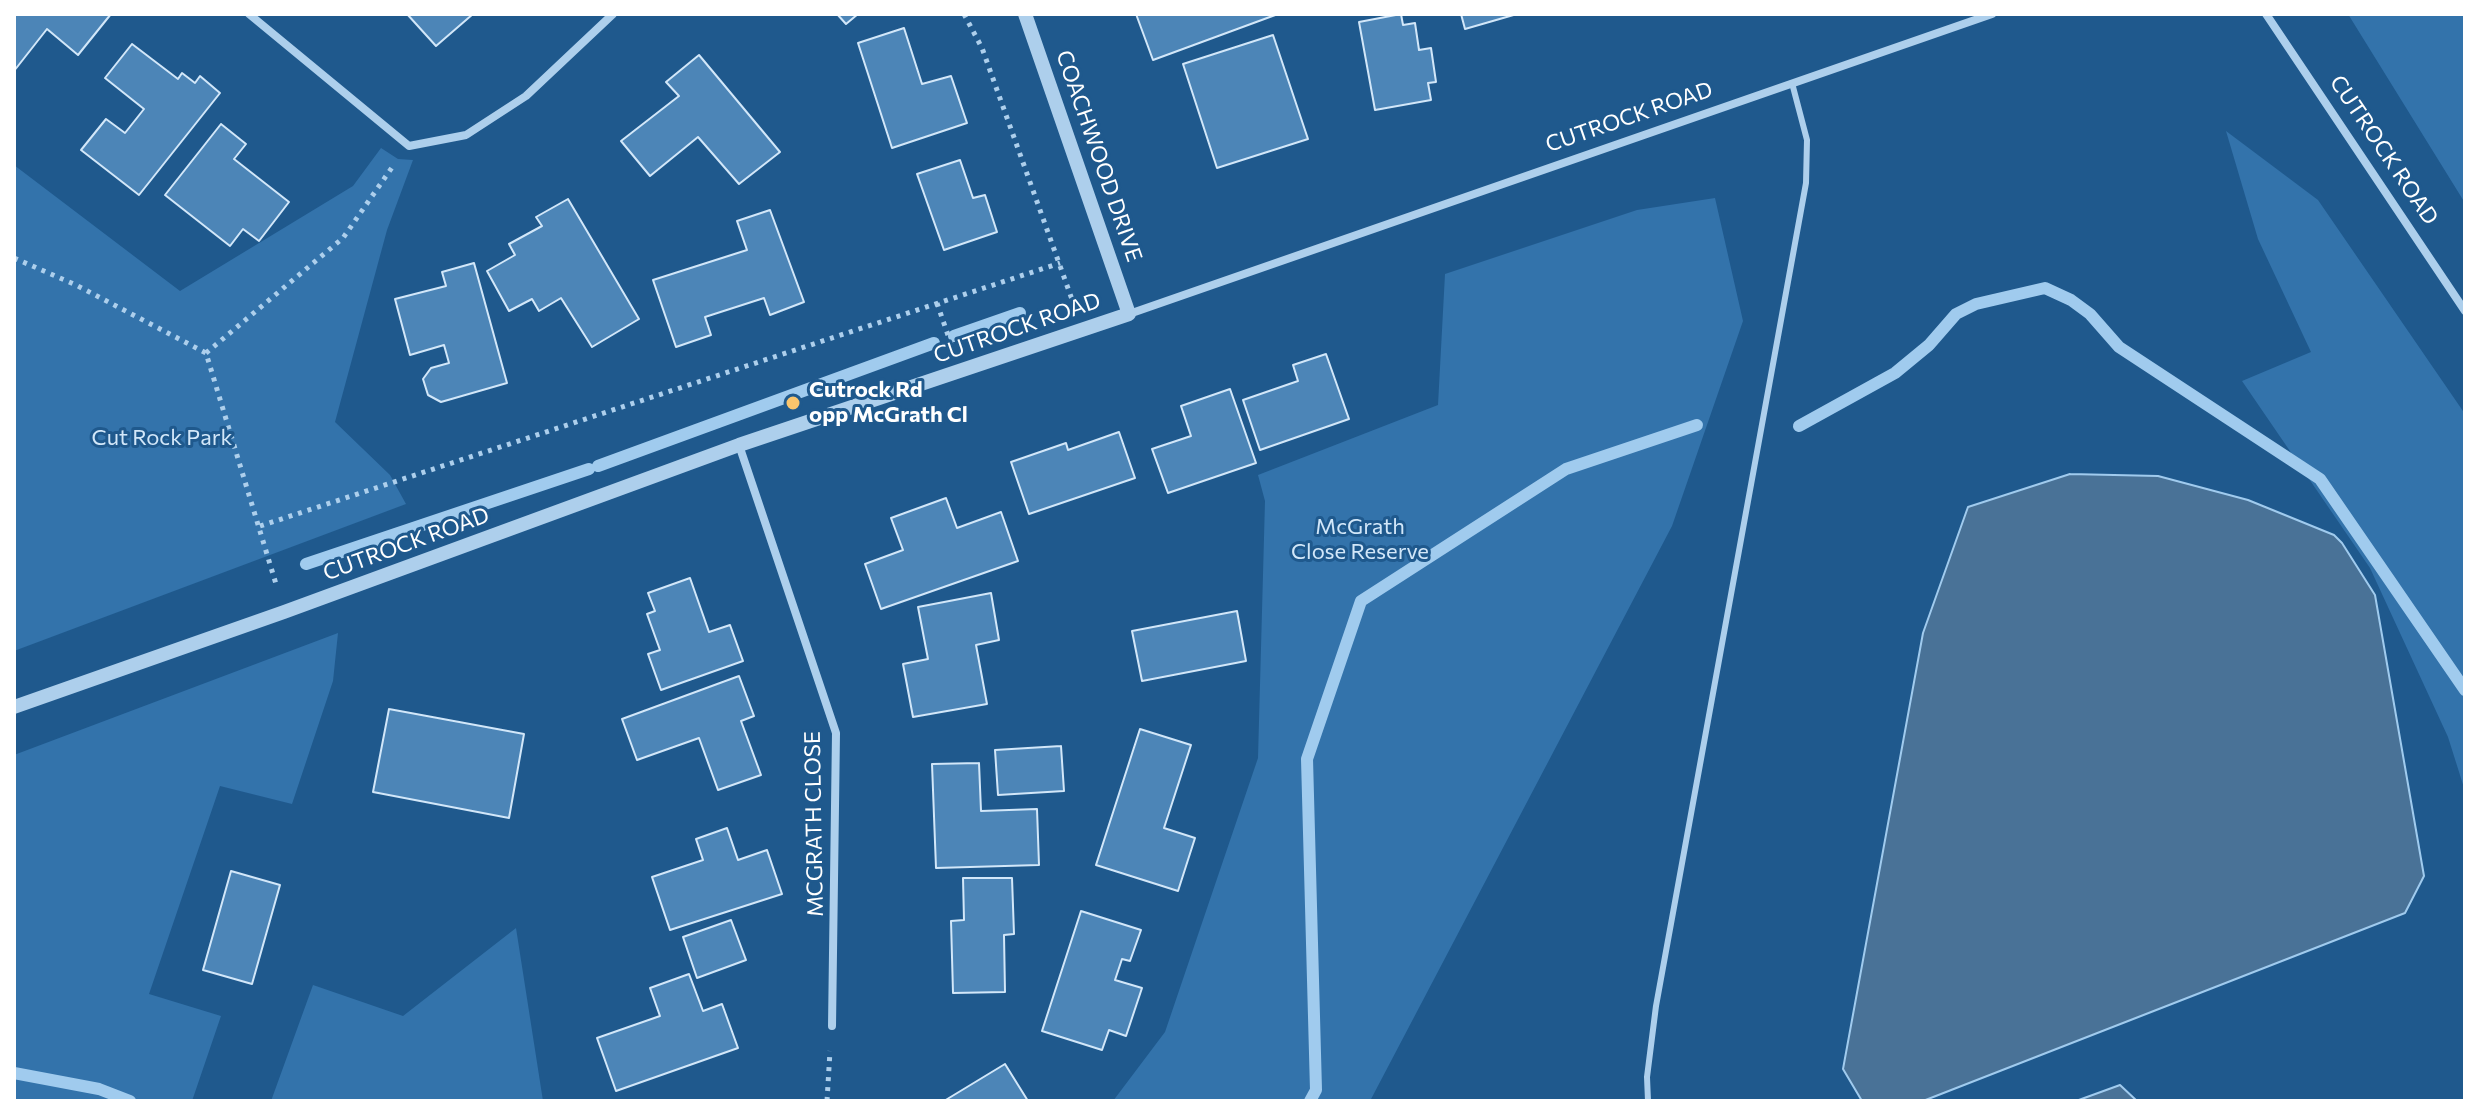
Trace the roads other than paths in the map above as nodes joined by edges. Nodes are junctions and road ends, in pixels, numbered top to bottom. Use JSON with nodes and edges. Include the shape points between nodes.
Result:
{"nodes":[{"id":1,"x":249,"y":14,"type":"edge"},
{"id":2,"x":613,"y":14,"type":"edge"},
{"id":3,"x":1025,"y":14,"type":"edge"},
{"id":4,"x":1992,"y":14,"type":"edge"},
{"id":5,"x":2266,"y":14,"type":"edge"},
{"id":6,"x":1792,"y":83,"type":"junction"},
{"id":7,"x":2465,"y":311,"type":"edge"},
{"id":8,"x":1129,"y":314,"type":"junction"},
{"id":9,"x":739,"y":445,"type":"junction"},
{"id":10,"x":14,"y":707,"type":"edge"},
{"id":11,"x":832,"y":1026,"type":"road end"},
{"id":12,"x":1648,"y":1101,"type":"edge"}],
"edges":[{"from":1,"to":2,"type":"street","via":[[409,146],[466,135],[526,96]]},
{"from":3,"to":8,"type":"street","name":"COACHWOOD DRIVE"},
{"from":4,"to":6,"type":"street","name":"CUTROCK ROAD"},
{"from":5,"to":7,"type":"street","name":"CUTROCK ROAD"},
{"from":6,"to":8,"type":"street","name":"CUTROCK ROAD"},
{"from":6,"to":12,"type":"lane","via":[[1807,140],[1806,183],[1656,1006]]},
{"from":8,"to":9,"type":"street","name":"CUTROCK ROAD"},
{"from":9,"to":10,"type":"street","name":"CUTROCK ROAD"},
{"from":9,"to":11,"type":"street","name":"MCGRATH CLOSE","via":[[836,733]]}]}
